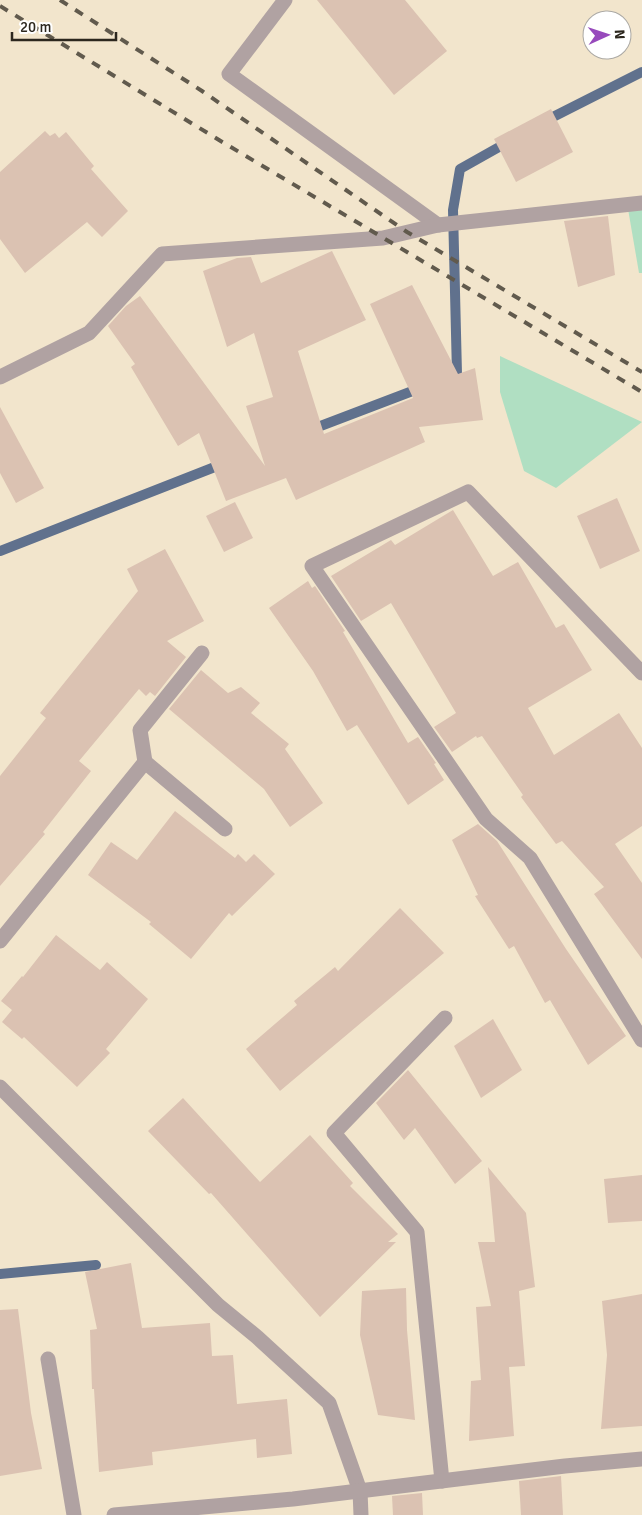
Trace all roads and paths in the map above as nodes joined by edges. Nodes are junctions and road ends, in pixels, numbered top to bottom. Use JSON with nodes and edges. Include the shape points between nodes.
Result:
{"nodes":[{"id":1,"x":285,"y":0,"type":"edge"},
{"id":2,"x":642,"y":203,"type":"edge"},
{"id":3,"x":438,"y":226,"type":"junction"},
{"id":4,"x":0,"y":377,"type":"edge"},
{"id":5,"x":202,"y":653,"type":"dead end"},
{"id":6,"x":642,"y":673,"type":"edge"},
{"id":7,"x":145,"y":762,"type":"junction"},
{"id":8,"x":225,"y":828,"type":"dead end"},
{"id":9,"x":0,"y":942,"type":"edge"},
{"id":10,"x":445,"y":1018,"type":"dead end"},
{"id":11,"x":642,"y":1040,"type":"edge"},
{"id":12,"x":0,"y":1087,"type":"edge"},
{"id":13,"x":48,"y":1359,"type":"dead end"},
{"id":14,"x":642,"y":1459,"type":"edge"},
{"id":15,"x":442,"y":1481,"type":"junction"},
{"id":16,"x":360,"y":1491,"type":"junction"},
{"id":17,"x":74,"y":1515,"type":"edge"},
{"id":18,"x":114,"y":1515,"type":"edge"},
{"id":19,"x":361,"y":1515,"type":"edge"}],
"edges":[{"from":1,"to":3,"type":"street","via":[[229,74]]},
{"from":2,"to":3,"type":"street"},
{"from":3,"to":4,"type":"street","via":[[383,238],[162,254],[89,333]]},
{"from":5,"to":7,"type":"street","via":[[140,730]]},
{"from":6,"to":11,"type":"street","via":[[468,492],[312,566],[486,819],[530,858]]},
{"from":7,"to":8,"type":"street"},
{"from":7,"to":9,"type":"street"},
{"from":10,"to":15,"type":"street","via":[[334,1132],[417,1232]]},
{"from":12,"to":16,"type":"street","via":[[218,1305],[329,1403]]},
{"from":13,"to":17,"type":"street"},
{"from":14,"to":15,"type":"street"},
{"from":15,"to":16,"type":"street"},
{"from":16,"to":18,"type":"street"},
{"from":16,"to":19,"type":"street"}]}
